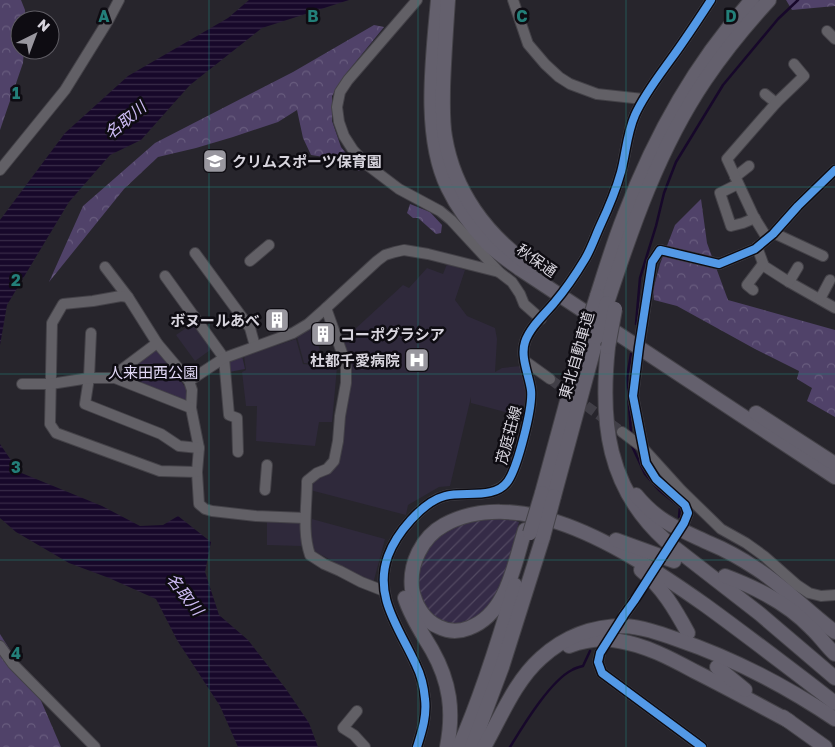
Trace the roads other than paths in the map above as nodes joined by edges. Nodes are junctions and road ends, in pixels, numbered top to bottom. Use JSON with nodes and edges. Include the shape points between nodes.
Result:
{"nodes":[{"id":1,"x":119,"y":0,"type":"edge"},
{"id":2,"x":416,"y":0,"type":"edge"},
{"id":3,"x":439,"y":0,"type":"edge"},
{"id":4,"x":513,"y":0,"type":"edge"},
{"id":5,"x":712,"y":0,"type":"edge"},
{"id":6,"x":752,"y":0,"type":"edge"},
{"id":7,"x":769,"y":0,"type":"edge"},
{"id":8,"x":794,"y":64,"type":"dead end"},
{"id":9,"x":764,"y":94,"type":"dead end"},
{"id":10,"x":643,"y":99,"type":"junction"},
{"id":11,"x":776,"y":103,"type":"junction"},
{"id":12,"x":749,"y":166,"type":"dead end"},
{"id":13,"x":0,"y":170,"type":"edge"},
{"id":14,"x":833,"y":174,"type":"edge"},
{"id":15,"x":736,"y":180,"type":"junction"},
{"id":16,"x":754,"y":218,"type":"junction"},
{"id":17,"x":771,"y":235,"type":"junction"},
{"id":18,"x":269,"y":246,"type":"dead end"},
{"id":19,"x":757,"y":247,"type":"junction"},
{"id":20,"x":195,"y":253,"type":"dead end"},
{"id":21,"x":822,"y":256,"type":"dead end"},
{"id":22,"x":250,"y":261,"type":"dead end"},
{"id":23,"x":763,"y":264,"type":"junction"},
{"id":24,"x":798,"y":266,"type":"dead end"},
{"id":25,"x":105,"y":267,"type":"dead end"},
{"id":26,"x":499,"y":272,"type":"junction"},
{"id":27,"x":165,"y":276,"type":"dead end"},
{"id":28,"x":830,"y":280,"type":"dead end"},
{"id":29,"x":790,"y":282,"type":"junction"},
{"id":30,"x":753,"y":290,"type":"dead end"},
{"id":31,"x":563,"y":292,"type":"junction"},
{"id":32,"x":128,"y":297,"type":"junction"},
{"id":33,"x":820,"y":300,"type":"junction"},
{"id":34,"x":606,"y":303,"type":"junction"},
{"id":35,"x":326,"y":308,"type":"junction"},
{"id":36,"x":835,"y":308,"type":"edge"},
{"id":37,"x":541,"y":319,"type":"junction"},
{"id":38,"x":91,"y":333,"type":"dead end"},
{"id":39,"x":592,"y":334,"type":"junction"},
{"id":40,"x":640,"y":342,"type":"junction"},
{"id":41,"x":157,"y":343,"type":"junction"},
{"id":42,"x":255,"y":346,"type":"junction"},
{"id":43,"x":224,"y":358,"type":"junction"},
{"id":44,"x":526,"y":361,"type":"junction"},
{"id":45,"x":90,"y":378,"type":"junction"},
{"id":46,"x":115,"y":378,"type":"junction"},
{"id":47,"x":550,"y":379,"type":"tunnel mouth"},
{"id":48,"x":188,"y":381,"type":"junction"},
{"id":49,"x":22,"y":384,"type":"dead end"},
{"id":50,"x":51,"y":384,"type":"junction"},
{"id":51,"x":191,"y":408,"type":"junction"},
{"id":52,"x":622,"y":432,"type":"tunnel mouth"},
{"id":53,"x":642,"y":447,"type":"junction"},
{"id":54,"x":198,"y":448,"type":"junction"},
{"id":55,"x":612,"y":448,"type":"junction"},
{"id":56,"x":238,"y":452,"type":"dead end"},
{"id":57,"x":267,"y":464,"type":"dead end"},
{"id":58,"x":835,"y":464,"type":"edge"},
{"id":59,"x":197,"y":472,"type":"junction"},
{"id":60,"x":835,"y":476,"type":"edge"},
{"id":61,"x":265,"y":490,"type":"dead end"},
{"id":62,"x":544,"y":493,"type":"junction"},
{"id":63,"x":306,"y":518,"type":"junction"},
{"id":64,"x":684,"y":523,"type":"tunnel mouth"},
{"id":65,"x":574,"y":528,"type":"junction"},
{"id":66,"x":595,"y":531,"type":"junction"},
{"id":67,"x":533,"y":533,"type":"junction"},
{"id":68,"x":674,"y":562,"type":"dead end"},
{"id":69,"x":725,"y":576,"type":"dead end"},
{"id":70,"x":384,"y":591,"type":"junction"},
{"id":71,"x":835,"y":595,"type":"edge"},
{"id":72,"x":793,"y":598,"type":"junction"},
{"id":73,"x":634,"y":601,"type":"tunnel mouth"},
{"id":74,"x":795,"y":613,"type":"junction"},
{"id":75,"x":624,"y":615,"type":"dead end"},
{"id":76,"x":817,"y":625,"type":"junction"},
{"id":77,"x":835,"y":632,"type":"edge"},
{"id":78,"x":688,"y":633,"type":"dead end"},
{"id":79,"x":0,"y":646,"type":"edge"},
{"id":80,"x":834,"y":647,"type":"edge"},
{"id":81,"x":600,"y":653,"type":"dead end"},
{"id":82,"x":717,"y":667,"type":"dead end"},
{"id":83,"x":835,"y":678,"type":"edge"},
{"id":84,"x":835,"y":694,"type":"edge"},
{"id":85,"x":835,"y":703,"type":"edge"},
{"id":86,"x":357,"y":711,"type":"dead end"},
{"id":87,"x":835,"y":719,"type":"edge"},
{"id":88,"x":789,"y":721,"type":"junction"},
{"id":89,"x":496,"y":725,"type":"junction"},
{"id":90,"x":95,"y":747,"type":"edge"},
{"id":91,"x":365,"y":747,"type":"edge"},
{"id":92,"x":417,"y":747,"type":"edge"},
{"id":93,"x":447,"y":747,"type":"edge"},
{"id":94,"x":459,"y":747,"type":"edge"},
{"id":95,"x":472,"y":747,"type":"edge"},
{"id":96,"x":484,"y":747,"type":"edge"},
{"id":97,"x":702,"y":747,"type":"edge"},
{"id":98,"x":825,"y":747,"type":"edge"}],
"edges":[{"from":1,"to":13,"type":"street","via":[[65,90]]},
{"from":2,"to":26,"type":"street","via":[[340,92],[339,122],[353,150],[366,164],[399,189],[440,211]]},
{"from":3,"to":31,"type":"highway","name":"秋保通","via":[[432,75],[432,129],[447,187],[488,244],[520,269]]},
{"from":4,"to":10,"type":"street","via":[[528,44],[559,77],[597,94]]},
{"from":5,"to":10,"type":"street","name":"茂庭荘線"},
{"from":6,"to":34,"type":"highway","name":"東北自動車道","via":[[694,75],[645,165],[625,213]]},
{"from":7,"to":34,"type":"highway","via":[[704,82],[668,145],[653,179],[621,279]]},
{"from":8,"to":11,"type":"street","via":[[804,76]]},
{"from":9,"to":11,"type":"street"},
{"from":10,"to":31,"type":"street","name":"茂庭荘線","via":[[632,122],[621,174],[606,213],[586,258]]},
{"from":11,"to":15,"type":"street","via":[[727,159]]},
{"from":12,"to":15,"type":"street"},
{"from":14,"to":17,"type":"street"},
{"from":15,"to":16,"type":"street"},
{"from":15,"to":16,"type":"street","via":[[720,193],[731,226]]},
{"from":16,"to":17,"type":"street"},
{"from":17,"to":19,"type":"street"},
{"from":17,"to":21,"type":"street","via":[[778,235]]},
{"from":18,"to":22,"type":"street"},
{"from":19,"to":23,"type":"street"},
{"from":19,"to":40,"type":"street","via":[[719,264],[660,250],[652,262]]},
{"from":20,"to":42,"type":"street","via":[[250,328]]},
{"from":23,"to":29,"type":"street"},
{"from":23,"to":30,"type":"street","via":[[747,284]]},
{"from":24,"to":29,"type":"street"},
{"from":25,"to":32,"type":"street"},
{"from":26,"to":35,"type":"street","via":[[404,250],[385,255]]},
{"from":26,"to":37,"type":"street","via":[[512,282],[524,304]]},
{"from":27,"to":43,"type":"street"},
{"from":28,"to":33,"type":"street"},
{"from":29,"to":33,"type":"street"},
{"from":31,"to":37,"type":"street","name":"茂庭荘線"},
{"from":31,"to":40,"type":"highway","name":"秋保通"},
{"from":32,"to":41,"type":"street"},
{"from":32,"to":50,"type":"street","via":[[63,304],[52,322]]},
{"from":33,"to":36,"type":"street"},
{"from":34,"to":39,"type":"highway","name":"東北自動車道","bridge":true},
{"from":34,"to":55,"type":"highway","bridge":true,"via":[[606,412]]},
{"from":35,"to":42,"type":"street","via":[[293,333]]},
{"from":35,"to":63,"type":"street","via":[[346,367],[346,383],[334,461],[308,481]]},
{"from":37,"to":44,"type":"street","name":"茂庭荘線","via":[[526,340]]},
{"from":38,"to":45,"type":"street"},
{"from":39,"to":62,"type":"highway","name":"東北自動車道"},
{"from":39,"to":62,"type":"highway","name":"東北自動車道","via":[[559,407]]},
{"from":40,"to":53,"type":"street","via":[[633,396]]},
{"from":40,"to":58,"type":"highway","name":"秋保通"},
{"from":40,"to":60,"type":"highway","name":"秋保通"},
{"from":41,"to":46,"type":"street","via":[[117,372]]},
{"from":41,"to":48,"type":"street"},
{"from":42,"to":43,"type":"street"},
{"from":43,"to":48,"type":"street"},
{"from":43,"to":56,"type":"street","via":[[229,415],[237,418]]},
{"from":44,"to":47,"type":"street"},
{"from":44,"to":70,"type":"street","name":"茂庭荘線","via":[[531,391],[530,411],[516,464],[507,483],[490,492],[443,496],[422,508],[390,551],[383,579]]},
{"from":45,"to":46,"type":"street"},
{"from":45,"to":50,"type":"street"},
{"from":45,"to":54,"type":"street","via":[[85,404],[161,434],[179,446]]},
{"from":46,"to":51,"type":"street"},
{"from":48,"to":51,"type":"street","via":[[192,390]]},
{"from":49,"to":50,"type":"street"},
{"from":50,"to":59,"type":"street","via":[[50,424],[56,433],[160,471]]},
{"from":51,"to":54,"type":"street"},
{"from":52,"to":53,"type":"street"},
{"from":53,"to":64,"type":"street","via":[[646,463],[656,479],[685,505],[688,513]]},
{"from":53,"to":71,"type":"street","via":[[721,529],[764,556],[809,593]]},
{"from":54,"to":59,"type":"street"},
{"from":55,"to":72,"type":"highway","via":[[628,483],[653,513],[672,526],[746,562]]},
{"from":55,"to":83,"type":"highway","via":[[618,473],[630,498],[655,532]]},
{"from":57,"to":61,"type":"street"},
{"from":59,"to":63,"type":"street","via":[[199,504],[204,509]]},
{"from":62,"to":67,"type":"highway","name":"東北自動車道","bridge":true},
{"from":62,"to":67,"type":"highway"},
{"from":63,"to":70,"type":"street","via":[[310,555]]},
{"from":65,"to":67,"type":"highway","via":[[523,514],[495,512],[459,518],[439,527],[419,550],[413,570],[413,594],[424,616],[439,627],[456,631],[484,620],[504,594]]},
{"from":65,"to":78,"type":"highway","via":[[624,557],[648,576],[669,600]]},
{"from":65,"to":85,"type":"highway","via":[[630,557],[689,594]]},
{"from":66,"to":68,"type":"highway"},
{"from":66,"to":84,"type":"highway","via":[[673,574]]},
{"from":66,"to":93,"type":"highway","via":[[542,511],[492,504],[460,509],[440,517],[417,537],[408,554],[403,584],[408,606],[439,663],[448,687],[451,714]]},
{"from":67,"to":94,"type":"highway","name":"東北自動車道"},
{"from":67,"to":95,"type":"highway","name":"東北自動車道","via":[[502,667]]},
{"from":69,"to":74,"type":"highway","via":[[764,592]]},
{"from":70,"to":92,"type":"street","name":"茂庭荘線","via":[[424,688],[426,714]]},
{"from":72,"to":76,"type":"highway"},
{"from":72,"to":77,"type":"highway"},
{"from":73,"to":75,"type":"street"},
{"from":74,"to":76,"type":"highway"},
{"from":74,"to":80,"type":"highway"},
{"from":76,"to":77,"type":"highway"},
{"from":76,"to":80,"type":"highway"},
{"from":79,"to":90,"type":"street","via":[[13,664]]},
{"from":81,"to":97,"type":"street","via":[[598,662],[602,673]]},
{"from":82,"to":88,"type":"highway"},
{"from":86,"to":91,"type":"street","via":[[343,728]]},
{"from":87,"to":89,"type":"highway","via":[[782,686],[721,656],[662,634],[620,626],[584,632],[550,650],[523,678]]},
{"from":88,"to":89,"type":"highway","via":[[658,653],[606,640],[574,645],[544,662],[516,694]]},
{"from":88,"to":98,"type":"highway"},
{"from":89,"to":96,"type":"highway"}]}
